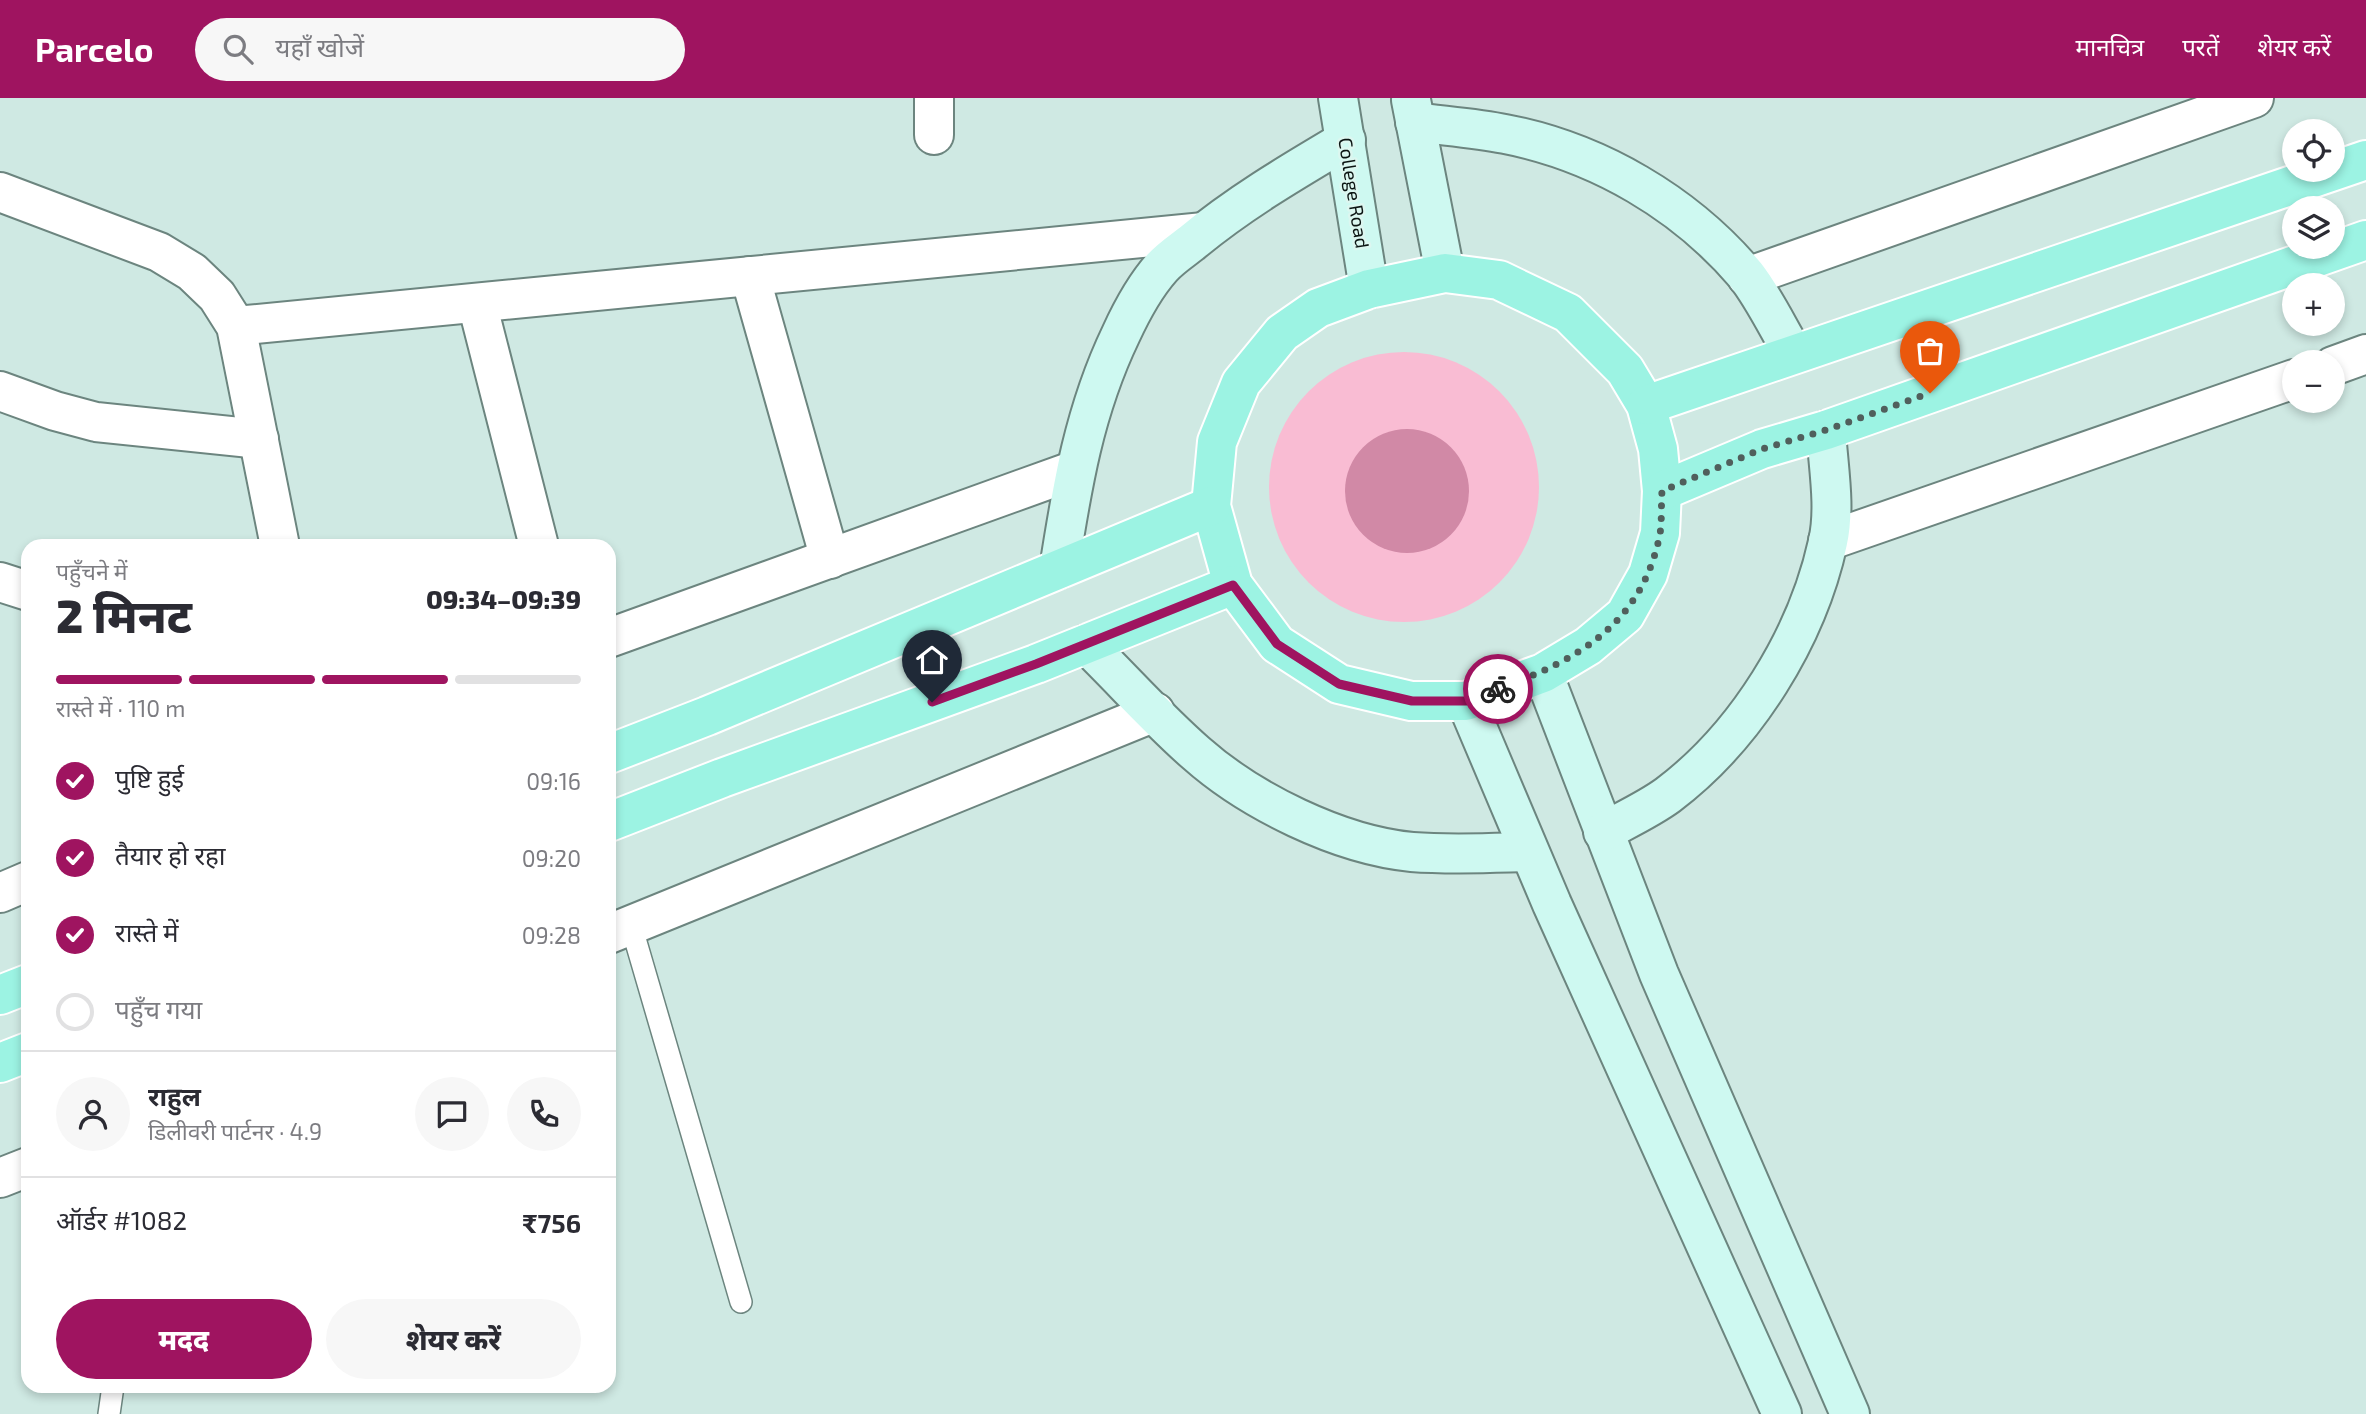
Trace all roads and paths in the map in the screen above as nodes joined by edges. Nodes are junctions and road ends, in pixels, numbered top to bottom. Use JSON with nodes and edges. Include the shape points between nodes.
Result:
{"nodes":[{"id":1,"x":1338,"y":98,"type":"edge"},
{"id":2,"x":2254,"y":98,"type":"edge"},
{"id":3,"x":1413,"y":110,"type":"edge"},
{"id":4,"x":1346,"y":140,"type":"junction"},
{"id":5,"x":2366,"y":160,"type":"edge"},
{"id":6,"x":0,"y":192,"type":"edge"},
{"id":7,"x":1204,"y":232,"type":"junction"},
{"id":8,"x":2366,"y":240,"type":"edge"},
{"id":9,"x":1445,"y":273,"type":"junction"},
{"id":10,"x":750,"y":276,"type":"junction"},
{"id":11,"x":1747,"y":277,"type":"junction"},
{"id":12,"x":1369,"y":289,"type":"junction"},
{"id":13,"x":477,"y":303,"type":"junction"},
{"id":14,"x":236,"y":326,"type":"junction"},
{"id":15,"x":1793,"y":353,"type":"junction"},
{"id":16,"x":2366,"y":354,"type":"edge"},
{"id":17,"x":2345,"y":362,"type":"edge"},
{"id":18,"x":2282,"y":383,"type":"edge"},
{"id":19,"x":0,"y":391,"type":"edge"},
{"id":20,"x":1646,"y":405,"type":"junction"},
{"id":21,"x":1826,"y":430,"type":"junction"},
{"id":22,"x":259,"y":439,"type":"junction"},
{"id":23,"x":1075,"y":470,"type":"junction"},
{"id":24,"x":1662,"y":491,"type":"junction"},
{"id":25,"x":1211,"y":506,"type":"junction"},
{"id":26,"x":280,"y":539,"type":"edge"},
{"id":27,"x":537,"y":539,"type":"edge"},
{"id":28,"x":1828,"y":541,"type":"junction"},
{"id":29,"x":830,"y":559,"type":"junction"},
{"id":30,"x":1059,"y":569,"type":"junction"},
{"id":31,"x":0,"y":582,"type":"edge"},
{"id":32,"x":1233,"y":585,"type":"junction"},
{"id":33,"x":21,"y":589,"type":"edge"},
{"id":34,"x":616,"y":635,"type":"edge"},
{"id":35,"x":1086,"y":644,"type":"junction"},
{"id":36,"x":1543,"y":673,"type":"junction"},
{"id":37,"x":1466,"y":701,"type":"junction"},
{"id":38,"x":1155,"y":712,"type":"junction"},
{"id":39,"x":616,"y":751,"type":"edge"},
{"id":40,"x":616,"y":819,"type":"edge"},
{"id":41,"x":1604,"y":832,"type":"junction"},
{"id":42,"x":1529,"y":852,"type":"junction"},
{"id":43,"x":21,"y":884,"type":"edge"},
{"id":44,"x":0,"y":893,"type":"edge"},
{"id":45,"x":620,"y":929,"type":"edge"},
{"id":46,"x":21,"y":987,"type":"edge"},
{"id":47,"x":0,"y":995,"type":"edge"},
{"id":48,"x":21,"y":1055,"type":"edge"},
{"id":49,"x":0,"y":1063,"type":"edge"},
{"id":50,"x":21,"y":1170,"type":"edge"},
{"id":51,"x":0,"y":1178,"type":"edge"},
{"id":52,"x":741,"y":1302,"type":"dead end"},
{"id":53,"x":112,"y":1393,"type":"edge"},
{"id":54,"x":109,"y":1414,"type":"edge"},
{"id":55,"x":1782,"y":1414,"type":"edge"},
{"id":56,"x":1850,"y":1414,"type":"edge"}],
"edges":[{"from":1,"to":4,"type":"main road","name":"College Road"},
{"from":2,"to":11,"type":"street"},
{"from":3,"to":9,"type":"main road"},
{"from":3,"to":11,"type":"main road","via":[[1570,152],[1621,174],[1670,204]]},
{"from":4,"to":7,"type":"main road","via":[[1248,198]]},
{"from":4,"to":12,"type":"main road","name":"College Road"},
{"from":5,"to":15,"type":"main road"},
{"from":6,"to":14,"type":"street","via":[[159,252],[192,272]]},
{"from":7,"to":10,"type":"street"},
{"from":7,"to":23,"type":"main road","via":[[1163,266],[1135,305],[1103,371]]},
{"from":8,"to":21,"type":"main road"},
{"from":9,"to":12,"type":"main road"},
{"from":9,"to":20,"type":"main road","via":[[1499,280],[1568,313],[1625,370]]},
{"from":10,"to":13,"type":"street"},
{"from":10,"to":29,"type":"street"},
{"from":11,"to":15,"type":"main road"},
{"from":12,"to":25,"type":"main road","via":[[1318,308],[1282,333],[1241,383],[1217,442]]},
{"from":13,"to":14,"type":"street"},
{"from":13,"to":27,"type":"street"},
{"from":14,"to":22,"type":"street"},
{"from":15,"to":20,"type":"main road"},
{"from":16,"to":17,"type":"street"},
{"from":18,"to":28,"type":"street"},
{"from":19,"to":22,"type":"street","via":[[96,422]]},
{"from":20,"to":24,"type":"main road","via":[[1658,449]]},
{"from":21,"to":24,"type":"main road","via":[[1762,449]]},
{"from":21,"to":28,"type":"main road","via":[[1831,502]]},
{"from":22,"to":26,"type":"street"},
{"from":23,"to":29,"type":"street"},
{"from":23,"to":30,"type":"main road"},
{"from":24,"to":36,"type":"main road","via":[[1660,533],[1648,574],[1625,615],[1588,646]]},
{"from":25,"to":30,"type":"main road"},
{"from":25,"to":32,"type":"main road"},
{"from":28,"to":41,"type":"main road","via":[[1793,642],[1763,693],[1732,733],[1667,795]]},
{"from":29,"to":34,"type":"street"},
{"from":30,"to":39,"type":"main road"},
{"from":31,"to":33,"type":"street"},
{"from":32,"to":35,"type":"main road"},
{"from":32,"to":37,"type":"main road","via":[[1277,644],[1339,684],[1412,701]]},
{"from":35,"to":38,"type":"main road"},
{"from":35,"to":40,"type":"main road"},
{"from":36,"to":37,"type":"main road"},
{"from":36,"to":41,"type":"main road"},
{"from":37,"to":42,"type":"main road"},
{"from":38,"to":42,"type":"main road","via":[[1196,754],[1240,786],[1293,815],[1346,836],[1411,852]]},
{"from":38,"to":45,"type":"street"},
{"from":41,"to":56,"type":"main road","via":[[1659,974]]},
{"from":42,"to":55,"type":"main road"},
{"from":43,"to":44,"type":"street"},
{"from":45,"to":52,"type":"lane"},
{"from":46,"to":47,"type":"main road"},
{"from":48,"to":49,"type":"main road"},
{"from":50,"to":51,"type":"street"},
{"from":53,"to":54,"type":"lane"}]}
